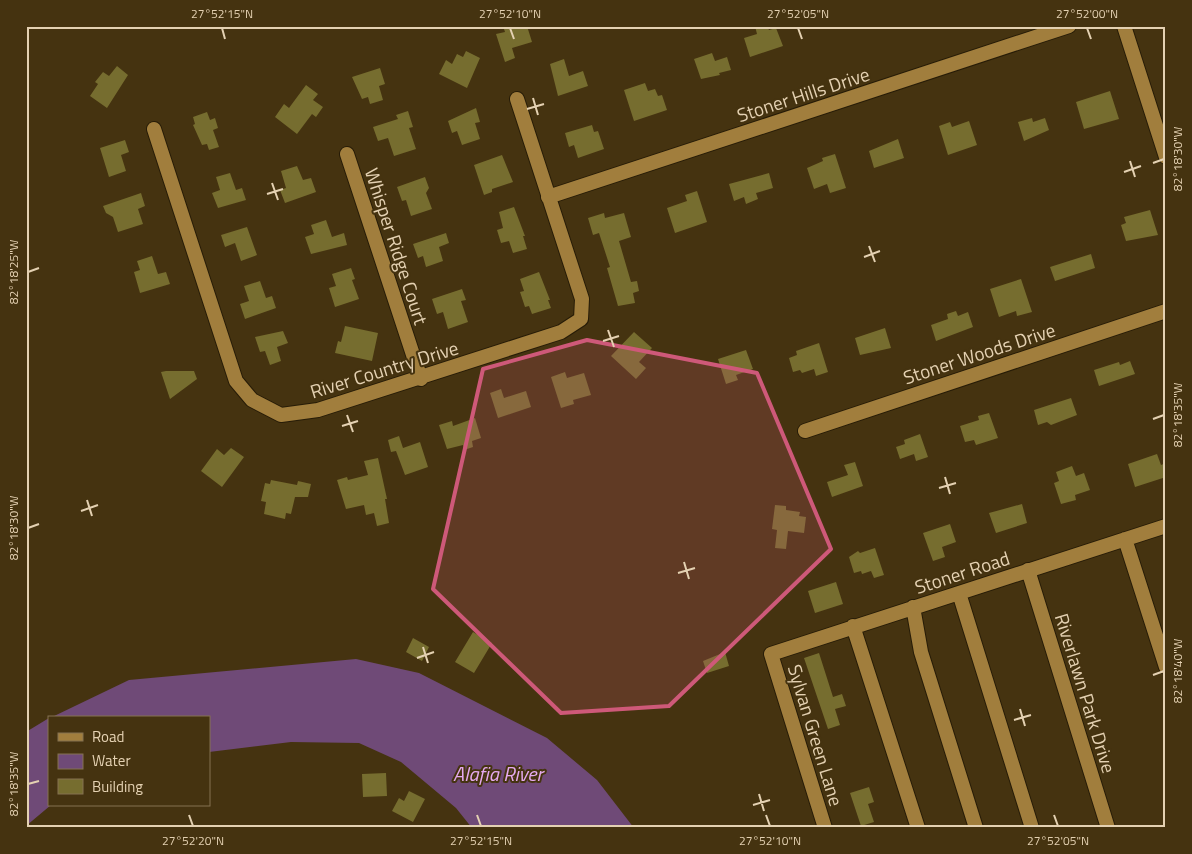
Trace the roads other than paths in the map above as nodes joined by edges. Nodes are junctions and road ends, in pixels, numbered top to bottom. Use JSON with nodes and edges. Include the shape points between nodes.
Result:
{"nodes":[{"id":1,"x":1069,"y":26,"type":"edge"},
{"id":2,"x":1124,"y":26,"type":"edge"},
{"id":3,"x":517,"y":99,"type":"dead end"},
{"id":4,"x":154,"y":129,"type":"dead end"},
{"id":5,"x":347,"y":154,"type":"dead end"},
{"id":6,"x":1166,"y":157,"type":"edge"},
{"id":7,"x":548,"y":197,"type":"junction"},
{"id":8,"x":1166,"y":310,"type":"edge"},
{"id":9,"x":421,"y":379,"type":"junction"},
{"id":10,"x":805,"y":431,"type":"dead end"},
{"id":11,"x":1166,"y":526,"type":"edge"},
{"id":12,"x":1125,"y":539,"type":"junction"},
{"id":13,"x":1028,"y":570,"type":"junction"},
{"id":14,"x":959,"y":592,"type":"junction"},
{"id":15,"x":913,"y":607,"type":"junction"},
{"id":16,"x":853,"y":626,"type":"junction"},
{"id":17,"x":771,"y":654,"type":"joint"},
{"id":18,"x":1166,"y":667,"type":"edge"},
{"id":19,"x":825,"y":828,"type":"edge"},
{"id":20,"x":918,"y":828,"type":"edge"},
{"id":21,"x":976,"y":828,"type":"edge"},
{"id":22,"x":1032,"y":828,"type":"edge"},
{"id":23,"x":1108,"y":828,"type":"edge"}],
"edges":[{"from":1,"to":7,"type":"street","name":"Stoner Hills Drive"},
{"from":2,"to":6,"type":"street"},
{"from":3,"to":7,"type":"street","name":"River Country Drive"},
{"from":4,"to":9,"type":"street","name":"River Country Drive","via":[[236,381],[252,400],[281,415],[318,410]]},
{"from":5,"to":9,"type":"street","name":"Whisper Ridge Court"},
{"from":7,"to":9,"type":"street","name":"River Country Drive","via":[[582,299],[581,319],[561,332]]},
{"from":8,"to":10,"type":"street","name":"Stoner Woods Drive"},
{"from":11,"to":12,"type":"street","name":"Stoner Road"},
{"from":12,"to":13,"type":"street","name":"Stoner Road"},
{"from":12,"to":18,"type":"street"},
{"from":13,"to":14,"type":"street","name":"Stoner Road"},
{"from":13,"to":23,"type":"street","name":"Riverlawn Park Drive"},
{"from":14,"to":15,"type":"street","name":"Stoner Road"},
{"from":14,"to":22,"type":"street"},
{"from":15,"to":16,"type":"street","name":"Stoner Road"},
{"from":15,"to":21,"type":"street","via":[[921,652]]},
{"from":16,"to":17,"type":"street","name":"Stoner Road"},
{"from":16,"to":20,"type":"street"},
{"from":17,"to":19,"type":"street","name":"Sylvan Green Lane"}]}
